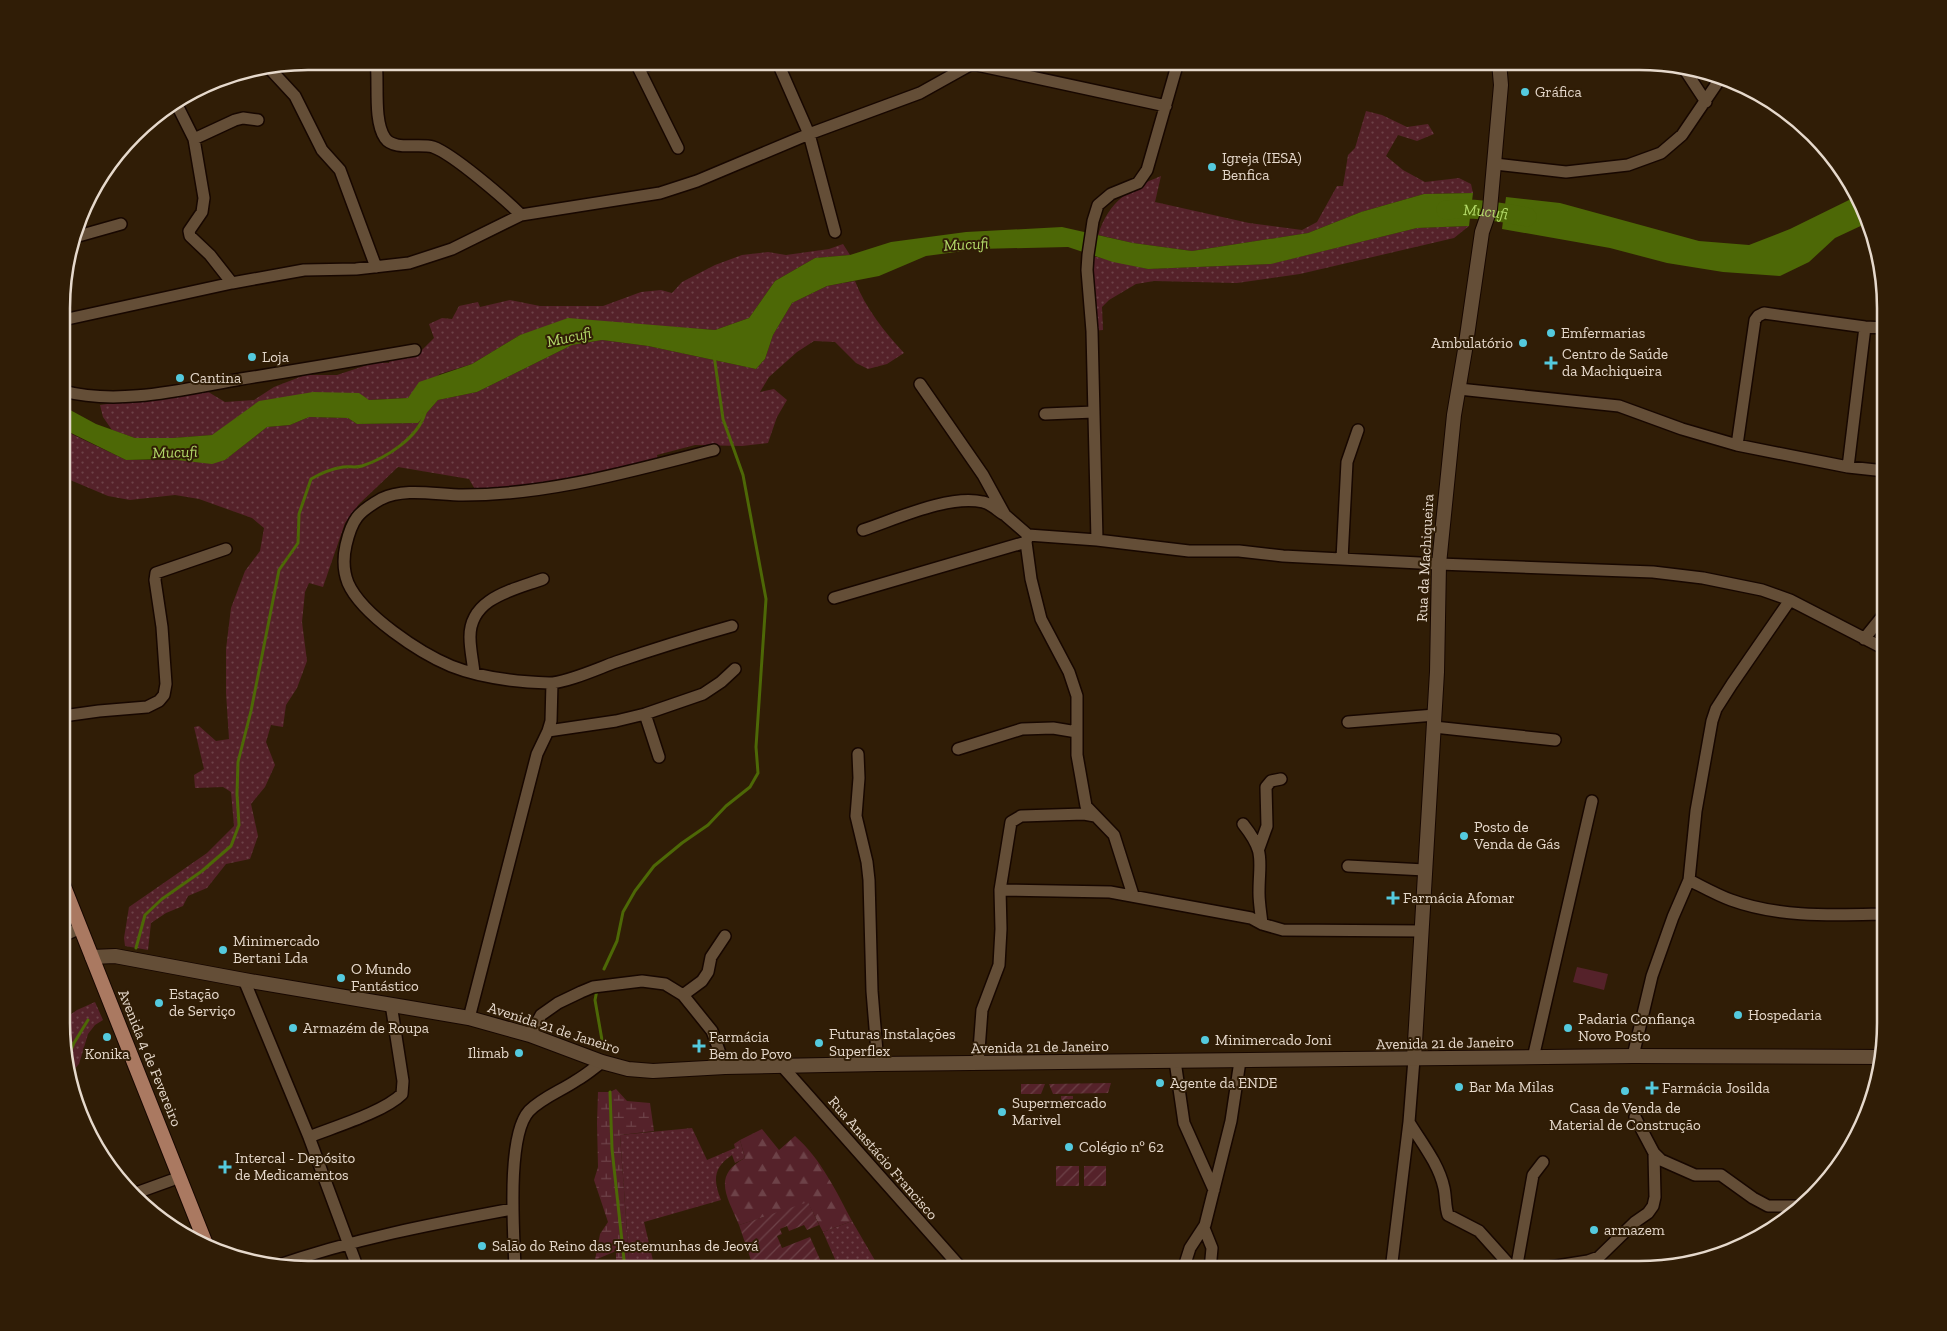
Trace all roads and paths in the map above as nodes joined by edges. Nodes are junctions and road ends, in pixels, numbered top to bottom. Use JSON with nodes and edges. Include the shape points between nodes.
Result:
{"nodes":[{"id":1,"x":378,"y":70,"type":"edge"},
{"id":2,"x":639,"y":70,"type":"edge"},
{"id":3,"x":781,"y":70,"type":"edge"},
{"id":4,"x":960,"y":70,"type":"edge"},
{"id":5,"x":1004,"y":70,"type":"edge"},
{"id":6,"x":1176,"y":70,"type":"edge"},
{"id":7,"x":1500,"y":70,"type":"edge"},
{"id":8,"x":273,"y":73,"type":"edge"},
{"id":9,"x":1689,"y":76,"type":"edge"},
{"id":10,"x":1717,"y":84,"type":"edge"},
{"id":11,"x":1706,"y":102,"type":"junction"},
{"id":12,"x":1166,"y":106,"type":"junction"},
{"id":13,"x":179,"y":108,"type":"edge"},
{"id":14,"x":258,"y":120,"type":"dead end"},
{"id":15,"x":809,"y":134,"type":"junction"},
{"id":16,"x":194,"y":138,"type":"junction"},
{"id":17,"x":678,"y":148,"type":"dead end"},
{"id":18,"x":1495,"y":164,"type":"junction"},
{"id":19,"x":521,"y":215,"type":"junction"},
{"id":20,"x":121,"y":224,"type":"dead end"},
{"id":21,"x":835,"y":232,"type":"dead end"},
{"id":22,"x":82,"y":235,"type":"edge"},
{"id":23,"x":376,"y":267,"type":"junction"},
{"id":24,"x":232,"y":283,"type":"junction"},
{"id":25,"x":70,"y":318,"type":"edge"},
{"id":26,"x":1865,"y":327,"type":"junction"},
{"id":27,"x":1877,"y":328,"type":"edge"},
{"id":28,"x":415,"y":350,"type":"dead end"},
{"id":29,"x":920,"y":384,"type":"dead end"},
{"id":30,"x":1459,"y":389,"type":"junction"},
{"id":31,"x":70,"y":393,"type":"edge"},
{"id":32,"x":1094,"y":412,"type":"junction"},
{"id":33,"x":1045,"y":414,"type":"dead end"},
{"id":34,"x":1358,"y":430,"type":"dead end"},
{"id":35,"x":1737,"y":445,"type":"junction"},
{"id":36,"x":714,"y":450,"type":"dead end"},
{"id":37,"x":1848,"y":467,"type":"junction"},
{"id":38,"x":1877,"y":470,"type":"edge"},
{"id":39,"x":1004,"y":515,"type":"junction"},
{"id":40,"x":863,"y":530,"type":"dead end"},
{"id":41,"x":1027,"y":538,"type":"junction"},
{"id":42,"x":1097,"y":540,"type":"junction"},
{"id":43,"x":226,"y":549,"type":"dead end"},
{"id":44,"x":1342,"y":559,"type":"junction"},
{"id":45,"x":1438,"y":564,"type":"junction"},
{"id":46,"x":543,"y":579,"type":"dead end"},
{"id":47,"x":834,"y":598,"type":"dead end"},
{"id":48,"x":1790,"y":600,"type":"junction"},
{"id":49,"x":1877,"y":623,"type":"edge"},
{"id":50,"x":732,"y":626,"type":"dead end"},
{"id":51,"x":1864,"y":639,"type":"junction"},
{"id":52,"x":1877,"y":645,"type":"edge"},
{"id":53,"x":735,"y":669,"type":"dead end"},
{"id":54,"x":474,"y":673,"type":"junction"},
{"id":55,"x":552,"y":683,"type":"junction"},
{"id":56,"x":645,"y":714,"type":"junction"},
{"id":57,"x":70,"y":715,"type":"edge"},
{"id":58,"x":1434,"y":721,"type":"junction"},
{"id":59,"x":1348,"y":722,"type":"dead end"},
{"id":60,"x":548,"y":731,"type":"junction"},
{"id":61,"x":1077,"y":732,"type":"junction"},
{"id":62,"x":1555,"y":740,"type":"dead end"},
{"id":63,"x":958,"y":749,"type":"dead end"},
{"id":64,"x":858,"y":754,"type":"dead end"},
{"id":65,"x":659,"y":757,"type":"dead end"},
{"id":66,"x":1281,"y":779,"type":"dead end"},
{"id":67,"x":1592,"y":801,"type":"dead end"},
{"id":68,"x":1097,"y":816,"type":"junction"},
{"id":69,"x":1243,"y":824,"type":"dead end"},
{"id":70,"x":1260,"y":848,"type":"junction"},
{"id":71,"x":1348,"y":866,"type":"dead end"},
{"id":72,"x":1425,"y":870,"type":"junction"},
{"id":73,"x":1689,"y":880,"type":"junction"},
{"id":74,"x":1000,"y":890,"type":"junction"},
{"id":75,"x":1133,"y":895,"type":"junction"},
{"id":76,"x":70,"y":902,"type":"edge"},
{"id":77,"x":1877,"y":914,"type":"edge"},
{"id":78,"x":1262,"y":924,"type":"junction"},
{"id":79,"x":1422,"y":931,"type":"junction"},
{"id":80,"x":70,"y":936,"type":"edge"},
{"id":81,"x":725,"y":936,"type":"dead end"},
{"id":82,"x":92,"y":957,"type":"junction"},
{"id":83,"x":244,"y":980,"type":"junction"},
{"id":84,"x":683,"y":995,"type":"junction"},
{"id":85,"x":391,"y":1004,"type":"junction"},
{"id":86,"x":469,"y":1018,"type":"junction"},
{"id":87,"x":530,"y":1035,"type":"junction"},
{"id":88,"x":1633,"y":1056,"type":"junction"},
{"id":89,"x":1874,"y":1057,"type":"edge"},
{"id":90,"x":1533,"y":1058,"type":"junction"},
{"id":91,"x":1414,"y":1059,"type":"junction"},
{"id":92,"x":1176,"y":1061,"type":"junction"},
{"id":93,"x":1240,"y":1061,"type":"junction"},
{"id":94,"x":602,"y":1062,"type":"junction"},
{"id":95,"x":978,"y":1063,"type":"junction"},
{"id":96,"x":878,"y":1064,"type":"junction"},
{"id":97,"x":782,"y":1066,"type":"junction"},
{"id":98,"x":725,"y":1067,"type":"junction"},
{"id":99,"x":1635,"y":1117,"type":"dead end"},
{"id":100,"x":1409,"y":1122,"type":"junction"},
{"id":101,"x":309,"y":1137,"type":"junction"},
{"id":102,"x":1654,"y":1153,"type":"junction"},
{"id":103,"x":1543,"y":1162,"type":"dead end"},
{"id":104,"x":172,"y":1180,"type":"junction"},
{"id":105,"x":1214,"y":1190,"type":"junction"},
{"id":106,"x":140,"y":1191,"type":"edge"},
{"id":107,"x":1768,"y":1206,"type":"junction"},
{"id":108,"x":1791,"y":1206,"type":"edge"},
{"id":109,"x":512,"y":1209,"type":"junction"},
{"id":110,"x":1783,"y":1213,"type":"edge"},
{"id":111,"x":1204,"y":1228,"type":"junction"},
{"id":112,"x":192,"y":1230,"type":"edge"},
{"id":113,"x":203,"y":1236,"type":"edge"},
{"id":114,"x":347,"y":1243,"type":"junction"},
{"id":115,"x":294,"y":1260,"type":"edge"},
{"id":116,"x":355,"y":1261,"type":"edge"},
{"id":117,"x":515,"y":1261,"type":"edge"},
{"id":118,"x":954,"y":1261,"type":"edge"},
{"id":119,"x":1186,"y":1261,"type":"edge"},
{"id":120,"x":1211,"y":1261,"type":"edge"},
{"id":121,"x":1392,"y":1261,"type":"edge"},
{"id":122,"x":1507,"y":1261,"type":"edge"},
{"id":123,"x":1517,"y":1261,"type":"edge"},
{"id":124,"x":1588,"y":1261,"type":"edge"}],
"edges":[{"from":1,"to":19,"type":"street","via":[[376,101],[385,138],[393,144],[432,147],[451,157]]},
{"from":2,"to":17,"type":"street"},
{"from":3,"to":15,"type":"street"},
{"from":4,"to":15,"type":"street","via":[[920,93]]},
{"from":5,"to":12,"type":"street"},
{"from":6,"to":12,"type":"street"},
{"from":7,"to":18,"type":"main road","name":"Rua da Machiqueira"},
{"from":8,"to":23,"type":"street","via":[[295,96],[322,150],[340,170]]},
{"from":9,"to":11,"type":"street"},
{"from":10,"to":11,"type":"street"},
{"from":11,"to":18,"type":"street","via":[[1682,135],[1661,153],[1628,165],[1566,172]]},
{"from":12,"to":32,"type":"street","via":[[1148,170],[1138,183],[1098,204],[1093,221],[1087,270]]},
{"from":13,"to":16,"type":"street"},
{"from":14,"to":16,"type":"street","via":[[235,120]]},
{"from":15,"to":19,"type":"street","via":[[660,193]]},
{"from":15,"to":21,"type":"street"},
{"from":16,"to":24,"type":"street","via":[[204,206],[189,231],[190,236]]},
{"from":18,"to":30,"type":"main road","name":"Rua da Machiqueira"},
{"from":19,"to":23,"type":"street","via":[[452,249],[409,263]]},
{"from":20,"to":22,"type":"street"},
{"from":23,"to":24,"type":"street","via":[[304,270]]},
{"from":24,"to":25,"type":"street"},
{"from":26,"to":27,"type":"street"},
{"from":26,"to":35,"type":"street","via":[[1764,313],[1758,316]]},
{"from":26,"to":37,"type":"street"},
{"from":28,"to":31,"type":"street","via":[[185,389],[111,398]]},
{"from":29,"to":39,"type":"street","via":[[983,475]]},
{"from":30,"to":35,"type":"street","via":[[1619,406]]},
{"from":30,"to":45,"type":"main road","name":"Rua da Machiqueira","via":[[1446,476]]},
{"from":32,"to":33,"type":"street"},
{"from":32,"to":42,"type":"street"},
{"from":34,"to":44,"type":"street","via":[[1347,462]]},
{"from":35,"to":37,"type":"street"},
{"from":36,"to":54,"type":"street","via":[[570,485],[488,495],[410,492],[384,498],[362,511],[351,524],[343,555],[344,571],[358,599],[397,634],[427,654]]},
{"from":37,"to":38,"type":"street"},
{"from":39,"to":40,"type":"street","via":[[985,502],[964,499],[945,502]]},
{"from":39,"to":41,"type":"street"},
{"from":41,"to":42,"type":"street"},
{"from":41,"to":47,"type":"street"},
{"from":41,"to":61,"type":"street","via":[[1030,579],[1041,619],[1069,672],[1077,696]]},
{"from":42,"to":44,"type":"street","via":[[1188,551],[1239,551]]},
{"from":43,"to":57,"type":"street","via":[[156,573],[166,684],[159,702],[147,707]]},
{"from":44,"to":45,"type":"street"},
{"from":45,"to":48,"type":"street","via":[[1653,572],[1734,584]]},
{"from":45,"to":58,"type":"main road","name":"Rua da Machiqueira"},
{"from":46,"to":54,"type":"street","via":[[489,599],[477,611],[470,638]]},
{"from":48,"to":51,"type":"street"},
{"from":48,"to":73,"type":"street","via":[[1716,709],[1696,811]]},
{"from":49,"to":51,"type":"street"},
{"from":50,"to":55,"type":"street"},
{"from":51,"to":52,"type":"street"},
{"from":53,"to":56,"type":"street","via":[[703,694]]},
{"from":54,"to":55,"type":"street"},
{"from":55,"to":60,"type":"street"},
{"from":56,"to":60,"type":"street"},
{"from":56,"to":65,"type":"street"},
{"from":58,"to":59,"type":"street"},
{"from":58,"to":62,"type":"street"},
{"from":58,"to":72,"type":"main road","name":"Rua da Machiqueira"},
{"from":60,"to":86,"type":"street","via":[[537,754]]},
{"from":61,"to":63,"type":"street","via":[[1053,728],[1022,729]]},
{"from":61,"to":68,"type":"street","via":[[1077,754],[1086,806]]},
{"from":64,"to":96,"type":"street","via":[[856,816],[869,880]]},
{"from":66,"to":70,"type":"street","via":[[1271,781],[1266,787],[1267,826]]},
{"from":67,"to":90,"type":"street"},
{"from":68,"to":74,"type":"street","via":[[1021,816],[1011,822]]},
{"from":68,"to":75,"type":"street","via":[[1114,835]]},
{"from":69,"to":70,"type":"street"},
{"from":70,"to":78,"type":"street"},
{"from":71,"to":72,"type":"street"},
{"from":72,"to":79,"type":"main road","name":"Rua da Machiqueira"},
{"from":73,"to":77,"type":"street","via":[[1732,900],[1766,908],[1805,915]]},
{"from":73,"to":88,"type":"street","via":[[1652,976]]},
{"from":74,"to":75,"type":"street"},
{"from":74,"to":95,"type":"street","via":[[999,964],[982,1010]]},
{"from":75,"to":78,"type":"street","via":[[1251,918]]},
{"from":76,"to":82,"type":"main road","name":"Avenida 4 de Fevereiro"},
{"from":78,"to":79,"type":"street","via":[[1282,930]]},
{"from":79,"to":91,"type":"main road","name":"Rua da Machiqueira"},
{"from":80,"to":104,"type":"main road","name":"Avenida 4 de Fevereiro"},
{"from":81,"to":84,"type":"street","via":[[711,957],[702,981]]},
{"from":82,"to":83,"type":"main road","name":"Avenida 21 de Janeiro","via":[[115,956]]},
{"from":82,"to":113,"type":"main road","name":"Avenida 4 de Fevereiro"},
{"from":83,"to":85,"type":"main road","name":"Avenida 21 de Janeiro"},
{"from":83,"to":101,"type":"street"},
{"from":84,"to":87,"type":"street","via":[[665,984],[642,981],[593,987],[571,996],[541,1015]]},
{"from":84,"to":98,"type":"street","via":[[712,1031]]},
{"from":85,"to":86,"type":"main road","name":"Avenida 21 de Janeiro"},
{"from":85,"to":101,"type":"street","via":[[403,1081],[402,1094],[372,1112]]},
{"from":86,"to":87,"type":"main road","name":"Avenida 21 de Janeiro"},
{"from":87,"to":94,"type":"main road","name":"Avenida 21 de Janeiro"},
{"from":88,"to":89,"type":"main road","name":"Avenida 21 de Janeiro"},
{"from":88,"to":90,"type":"main road","name":"Avenida 21 de Janeiro"},
{"from":90,"to":91,"type":"main road","name":"Avenida 21 de Janeiro"},
{"from":91,"to":93,"type":"main road","name":"Avenida 21 de Janeiro"},
{"from":91,"to":100,"type":"street"},
{"from":92,"to":93,"type":"main road","name":"Avenida 21 de Janeiro"},
{"from":92,"to":95,"type":"main road","name":"Avenida 21 de Janeiro"},
{"from":92,"to":105,"type":"street","via":[[1184,1123]]},
{"from":93,"to":105,"type":"street","via":[[1231,1121]]},
{"from":94,"to":98,"type":"main road","name":"Avenida 21 de Janeiro","via":[[653,1071]]},
{"from":94,"to":109,"type":"street","via":[[527,1113],[516,1147]]},
{"from":95,"to":96,"type":"main road","name":"Avenida 21 de Janeiro"},
{"from":96,"to":97,"type":"main road","name":"Avenida 21 de Janeiro"},
{"from":97,"to":98,"type":"main road","name":"Avenida 21 de Janeiro"},
{"from":97,"to":118,"type":"street","name":"Rua Anastácio Francisco"},
{"from":99,"to":102,"type":"street"},
{"from":100,"to":121,"type":"street"},
{"from":100,"to":122,"type":"street","via":[[1434,1162],[1444,1187],[1448,1215],[1479,1231]]},
{"from":101,"to":114,"type":"street"},
{"from":102,"to":107,"type":"street","via":[[1661,1160],[1695,1174],[1721,1175]]},
{"from":102,"to":124,"type":"street","via":[[1653,1206],[1599,1257]]},
{"from":103,"to":123,"type":"street","via":[[1533,1175]]},
{"from":104,"to":106,"type":"street"},
{"from":104,"to":112,"type":"main road","name":"Avenida 4 de Fevereiro"},
{"from":105,"to":111,"type":"street"},
{"from":107,"to":108,"type":"street"},
{"from":107,"to":110,"type":"street"},
{"from":109,"to":114,"type":"street"},
{"from":109,"to":117,"type":"street"},
{"from":111,"to":119,"type":"street","via":[[1190,1248]]},
{"from":111,"to":120,"type":"street","via":[[1212,1248]]},
{"from":114,"to":115,"type":"street"},
{"from":114,"to":116,"type":"street"}]}
